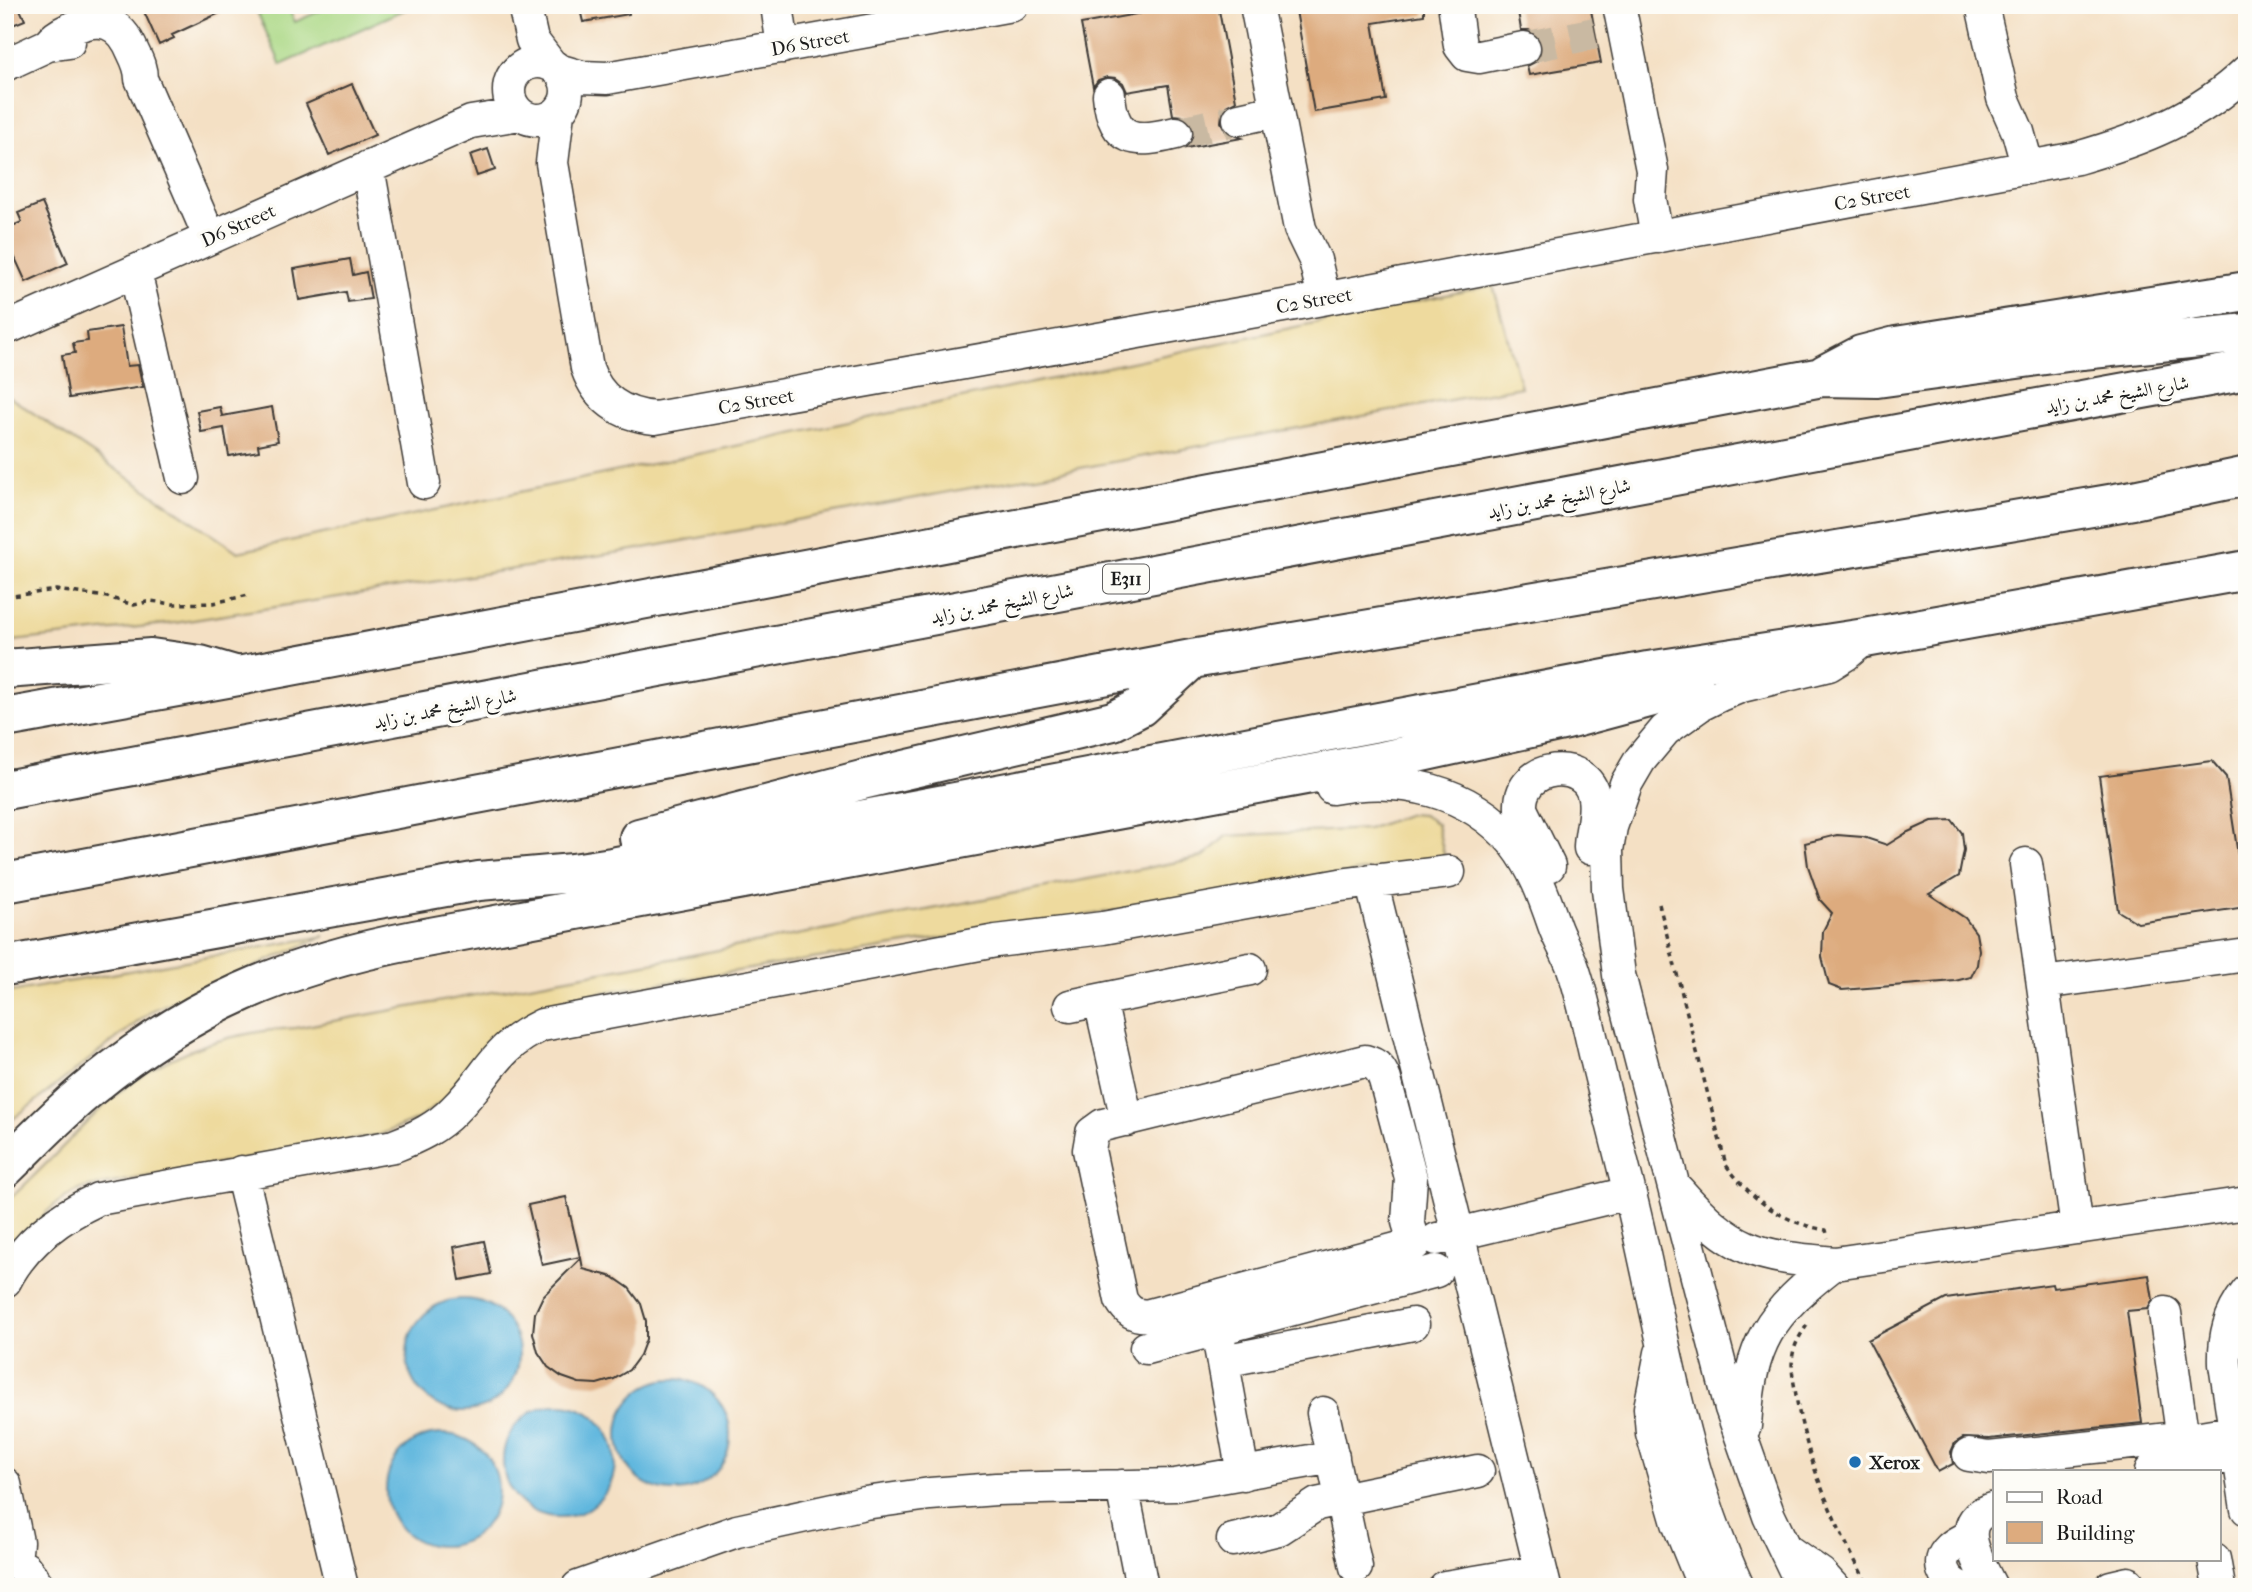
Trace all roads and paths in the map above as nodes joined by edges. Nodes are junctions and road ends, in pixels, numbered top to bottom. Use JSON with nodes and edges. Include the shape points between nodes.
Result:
{"nodes":[{"id":1,"x":777,"y":5,"type":"edge"},
{"id":2,"x":789,"y":5,"type":"edge"},
{"id":3,"x":1012,"y":5,"type":"edge"},
{"id":4,"x":1256,"y":5,"type":"edge"},
{"id":5,"x":1982,"y":5,"type":"edge"},
{"id":6,"x":1455,"y":10,"type":"dead end"},
{"id":7,"x":105,"y":14,"type":"edge"},
{"id":8,"x":526,"y":18,"type":"edge"},
{"id":9,"x":1612,"y":24,"type":"edge"},
{"id":10,"x":48,"y":45,"type":"junction"},
{"id":11,"x":792,"y":46,"type":"junction"},
{"id":12,"x":1524,"y":48,"type":"tunnel mouth"},
{"id":13,"x":5,"y":65,"type":"edge"},
{"id":14,"x":554,"y":68,"type":"junction"},
{"id":15,"x":2247,"y":71,"type":"edge"},
{"id":16,"x":607,"y":78,"type":"junction"},
{"id":17,"x":141,"y":79,"type":"junction"},
{"id":18,"x":1109,"y":95,"type":"dead end"},
{"id":19,"x":518,"y":97,"type":"junction"},
{"id":20,"x":560,"y":109,"type":"junction"},
{"id":21,"x":1275,"y":111,"type":"junction"},
{"id":22,"x":1239,"y":119,"type":"tunnel mouth"},
{"id":23,"x":1177,"y":133,"type":"tunnel mouth"},
{"id":24,"x":552,"y":163,"type":"junction"},
{"id":25,"x":368,"y":167,"type":"junction"},
{"id":26,"x":2018,"y":170,"type":"junction"},
{"id":27,"x":1666,"y":235,"type":"junction"},
{"id":28,"x":210,"y":238,"type":"junction"},
{"id":29,"x":135,"y":271,"type":"junction"},
{"id":30,"x":2247,"y":283,"type":"edge"},
{"id":31,"x":2247,"y":291,"type":"edge"},
{"id":32,"x":1315,"y":300,"type":"junction"},
{"id":33,"x":2169,"y":304,"type":"junction"},
{"id":34,"x":5,"y":329,"type":"edge"},
{"id":35,"x":2247,"y":333,"type":"edge"},
{"id":36,"x":2247,"y":370,"type":"edge"},
{"id":37,"x":1822,"y":377,"type":"junction"},
{"id":38,"x":2247,"y":476,"type":"edge"},
{"id":39,"x":183,"y":478,"type":"dead end"},
{"id":40,"x":424,"y":483,"type":"dead end"},
{"id":41,"x":2247,"y":570,"type":"edge"},
{"id":42,"x":249,"y":595,"type":"dead end"},
{"id":43,"x":5,"y":597,"type":"edge"},
{"id":44,"x":1865,"y":638,"type":"junction"},
{"id":45,"x":1811,"y":646,"type":"junction"},
{"id":46,"x":1192,"y":659,"type":"junction"},
{"id":47,"x":5,"y":669,"type":"edge"},
{"id":48,"x":238,"y":676,"type":"junction"},
{"id":49,"x":5,"y":718,"type":"edge"},
{"id":50,"x":5,"y":790,"type":"edge"},
{"id":51,"x":1224,"y":790,"type":"junction"},
{"id":52,"x":2026,"y":864,"type":"dead end"},
{"id":53,"x":1449,"y":872,"type":"dead end"},
{"id":54,"x":1371,"y":880,"type":"junction"},
{"id":55,"x":479,"y":881,"type":"junction"},
{"id":56,"x":5,"y":883,"type":"edge"},
{"id":57,"x":2247,"y":955,"type":"edge"},
{"id":58,"x":1617,"y":961,"type":"junction"},
{"id":59,"x":5,"y":966,"type":"edge"},
{"id":60,"x":1573,"y":966,"type":"junction"},
{"id":61,"x":1250,"y":969,"type":"dead end"},
{"id":62,"x":2043,"y":983,"type":"junction"},
{"id":63,"x":1127,"y":1120,"type":"junction"},
{"id":64,"x":5,"y":1168,"type":"edge"},
{"id":65,"x":241,"y":1172,"type":"junction"},
{"id":66,"x":1674,"y":1185,"type":"junction"},
{"id":67,"x":1629,"y":1193,"type":"junction"},
{"id":68,"x":2247,"y":1203,"type":"edge"},
{"id":69,"x":2077,"y":1228,"type":"junction"},
{"id":70,"x":1458,"y":1233,"type":"junction"},
{"id":71,"x":1415,"y":1244,"type":"junction"},
{"id":72,"x":1835,"y":1263,"type":"junction"},
{"id":73,"x":1436,"y":1271,"type":"dead end"},
{"id":74,"x":5,"y":1281,"type":"edge"},
{"id":75,"x":2247,"y":1292,"type":"edge"},
{"id":76,"x":2165,"y":1313,"type":"dead end"},
{"id":77,"x":1413,"y":1324,"type":"dead end"},
{"id":78,"x":1217,"y":1329,"type":"junction"},
{"id":79,"x":1662,"y":1345,"type":"junction"},
{"id":80,"x":1146,"y":1348,"type":"dead end"},
{"id":81,"x":1223,"y":1361,"type":"junction"},
{"id":82,"x":1323,"y":1413,"type":"dead end"},
{"id":83,"x":2238,"y":1443,"type":"junction"},
{"id":84,"x":1744,"y":1448,"type":"junction"},
{"id":85,"x":1333,"y":1457,"type":"junction"},
{"id":86,"x":2192,"y":1458,"type":"edge"},
{"id":87,"x":1961,"y":1460,"type":"dead end"},
{"id":88,"x":2154,"y":1470,"type":"edge"},
{"id":89,"x":1478,"y":1471,"type":"dead end"},
{"id":90,"x":1243,"y":1474,"type":"junction"},
{"id":91,"x":5,"y":1484,"type":"edge"},
{"id":92,"x":1122,"y":1486,"type":"junction"},
{"id":93,"x":1342,"y":1499,"type":"junction"},
{"id":94,"x":1993,"y":1509,"type":"edge"},
{"id":95,"x":2247,"y":1509,"type":"edge"},
{"id":96,"x":1233,"y":1540,"type":"dead end"},
{"id":97,"x":1784,"y":1549,"type":"junction"},
{"id":98,"x":10,"y":1559,"type":"edge"},
{"id":99,"x":2214,"y":1560,"type":"edge"},
{"id":100,"x":1356,"y":1567,"type":"dead end"},
{"id":101,"x":1543,"y":1579,"type":"edge"},
{"id":102,"x":1977,"y":1586,"type":"edge"},
{"id":103,"x":39,"y":1587,"type":"edge"},
{"id":104,"x":342,"y":1587,"type":"edge"},
{"id":105,"x":578,"y":1587,"type":"edge"},
{"id":106,"x":1142,"y":1587,"type":"edge"},
{"id":107,"x":1446,"y":1587,"type":"edge"},
{"id":108,"x":1704,"y":1587,"type":"edge"},
{"id":109,"x":1738,"y":1587,"type":"edge"},
{"id":110,"x":1803,"y":1587,"type":"edge"},
{"id":111,"x":1833,"y":1587,"type":"edge"},
{"id":112,"x":2219,"y":1587,"type":"edge"}],
"edges":[{"from":1,"to":11,"type":"street"},
{"from":2,"to":11,"type":"street"},
{"from":3,"to":11,"type":"street","name":"D6 Street"},
{"from":4,"to":21,"type":"street"},
{"from":5,"to":26,"type":"street","via":[[2003,98],[2018,132]]},
{"from":6,"to":12,"type":"street","via":[[1460,46],[1468,55]]},
{"from":7,"to":10,"type":"street","via":[[59,34]]},
{"from":7,"to":17,"type":"street","via":[[127,38]]},
{"from":8,"to":14,"type":"street","via":[[537,49]]},
{"from":8,"to":19,"type":"street"},
{"from":9,"to":27,"type":"street","via":[[1651,170],[1668,202]]},
{"from":10,"to":13,"type":"street"},
{"from":10,"to":17,"type":"street","via":[[82,39],[101,42],[117,51]]},
{"from":11,"to":16,"type":"street","name":"D6 Street"},
{"from":14,"to":16,"type":"street","name":"D6 Street","via":[[582,77]]},
{"from":14,"to":19,"type":"street","via":[[533,63]]},
{"from":14,"to":20,"type":"street","via":[[563,76],[567,91]]},
{"from":15,"to":26,"type":"street","name":"C2 Street","via":[[2196,111],[2159,131],[2077,158]]},
{"from":16,"to":20,"type":"street","name":"D6 Street"},
{"from":17,"to":28,"type":"street"},
{"from":18,"to":23,"type":"street","via":[[1111,116],[1126,135],[1142,140]]},
{"from":19,"to":20,"type":"street","via":[[545,119]]},
{"from":19,"to":24,"type":"street","name":"C2 Street"},
{"from":19,"to":25,"type":"street","name":"D6 Street"},
{"from":20,"to":24,"type":"street","name":"C2 Street"},
{"from":21,"to":22,"type":"street"},
{"from":21,"to":32,"type":"street","via":[[1300,229],[1315,260]]},
{"from":24,"to":32,"type":"street","name":"C2 Street","via":[[587,368],[607,401],[642,417]]},
{"from":25,"to":28,"type":"street","name":"D6 Street"},
{"from":25,"to":40,"type":"street"},
{"from":26,"to":27,"type":"street","name":"C2 Street"},
{"from":27,"to":32,"type":"street","name":"C2 Street"},
{"from":28,"to":29,"type":"street","name":"D6 Street"},
{"from":29,"to":34,"type":"street","name":"D6 Street"},
{"from":29,"to":39,"type":"street"},
{"from":30,"to":33,"type":"main road"},
{"from":31,"to":33,"type":"main road"},
{"from":33,"to":37,"type":"main road","via":[[1896,346],[1861,355]]},
{"from":35,"to":37,"type":"main road","via":[[1877,378]]},
{"from":36,"to":50,"type":"main road","name":"شارع الشيخ محمد بن زايد","number":"E311"},
{"from":37,"to":48,"type":"main road"},
{"from":38,"to":46,"type":"main road","via":[[2133,500]]},
{"from":41,"to":44,"type":"main road"},
{"from":42,"to":43,"type":"path","via":[[213,603],[151,601],[134,605],[56,590]]},
{"from":44,"to":45,"type":"main road"},
{"from":44,"to":58,"type":"street","via":[[1829,665],[1742,687],[1700,705],[1665,730],[1646,752],[1617,805],[1607,850]]},
{"from":45,"to":51,"type":"main road","via":[[1721,678],[1567,720]]},
{"from":45,"to":55,"type":"main road","via":[[1648,671],[612,867]]},
{"from":46,"to":55,"type":"main road","via":[[1140,707],[1113,721],[862,780]]},
{"from":46,"to":56,"type":"main road"},
{"from":47,"to":48,"type":"main road","via":[[151,658],[200,664]]},
{"from":48,"to":49,"type":"main road"},
{"from":51,"to":60,"type":"street","via":[[1271,799],[1355,783],[1389,782],[1429,789],[1467,804],[1501,830],[1528,863]]},
{"from":51,"to":64,"type":"main road","via":[[414,940],[317,962],[235,994],[159,1037],[89,1088]]},
{"from":52,"to":62,"type":"street"},
{"from":53,"to":54,"type":"street"},
{"from":54,"to":65,"type":"street","via":[[1091,930],[996,941],[553,1022],[522,1034],[504,1048],[455,1110],[417,1138]]},
{"from":54,"to":70,"type":"street"},
{"from":55,"to":59,"type":"main road"},
{"from":57,"to":62,"type":"street"},
{"from":58,"to":60,"type":"street","via":[[1605,938],[1592,883],[1591,788],[1568,771],[1549,771],[1527,785],[1521,809],[1557,889]]},
{"from":58,"to":66,"type":"street"},
{"from":60,"to":67,"type":"street"},
{"from":61,"to":63,"type":"street","via":[[1085,1003]]},
{"from":62,"to":69,"type":"street"},
{"from":63,"to":71,"type":"street","via":[[1356,1062],[1375,1064],[1382,1070],[1408,1166],[1408,1222]]},
{"from":63,"to":71,"type":"street","via":[[1097,1128],[1088,1144],[1121,1300],[1136,1315]]},
{"from":65,"to":74,"type":"street","via":[[116,1195],[82,1207],[41,1233]]},
{"from":65,"to":104,"type":"street"},
{"from":66,"to":72,"type":"street","via":[[1714,1228],[1747,1248],[1784,1259]]},
{"from":66,"to":84,"type":"street"},
{"from":67,"to":70,"type":"street"},
{"from":67,"to":79,"type":"street"},
{"from":68,"to":69,"type":"street"},
{"from":69,"to":72,"type":"street"},
{"from":70,"to":71,"type":"street"},
{"from":70,"to":101,"type":"street"},
{"from":72,"to":84,"type":"street","via":[[1784,1306],[1765,1334],[1748,1384]]},
{"from":73,"to":78,"type":"street"},
{"from":75,"to":83,"type":"street","via":[[2229,1323],[2225,1343]]},
{"from":76,"to":86,"type":"street"},
{"from":77,"to":81,"type":"street"},
{"from":78,"to":80,"type":"street"},
{"from":78,"to":81,"type":"street"},
{"from":79,"to":108,"type":"street","via":[[1650,1408],[1652,1433],[1678,1524]]},
{"from":79,"to":109,"type":"street","via":[[1698,1483]]},
{"from":81,"to":90,"type":"street"},
{"from":82,"to":85,"type":"street"},
{"from":83,"to":86,"type":"street"},
{"from":83,"to":95,"type":"street"},
{"from":84,"to":97,"type":"street"},
{"from":85,"to":90,"type":"street"},
{"from":85,"to":93,"type":"street"},
{"from":86,"to":87,"type":"street","via":[[2169,1439]]},
{"from":86,"to":88,"type":"street"},
{"from":89,"to":93,"type":"street"},
{"from":90,"to":92,"type":"street","via":[[1158,1486]]},
{"from":91,"to":98,"type":"street","via":[[18,1542]]},
{"from":92,"to":105,"type":"street","via":[[996,1489],[865,1503],[737,1531]]},
{"from":92,"to":106,"type":"street"},
{"from":93,"to":96,"type":"street","via":[[1317,1504],[1268,1533]]},
{"from":93,"to":100,"type":"street"},
{"from":94,"to":102,"type":"street","via":[[1978,1516],[1969,1536],[1943,1557],[1945,1576]]},
{"from":97,"to":110,"type":"street"},
{"from":97,"to":111,"type":"street"},
{"from":98,"to":103,"type":"street","via":[[25,1568]]},
{"from":99,"to":112,"type":"street"},
{"from":101,"to":107,"type":"street"}]}
